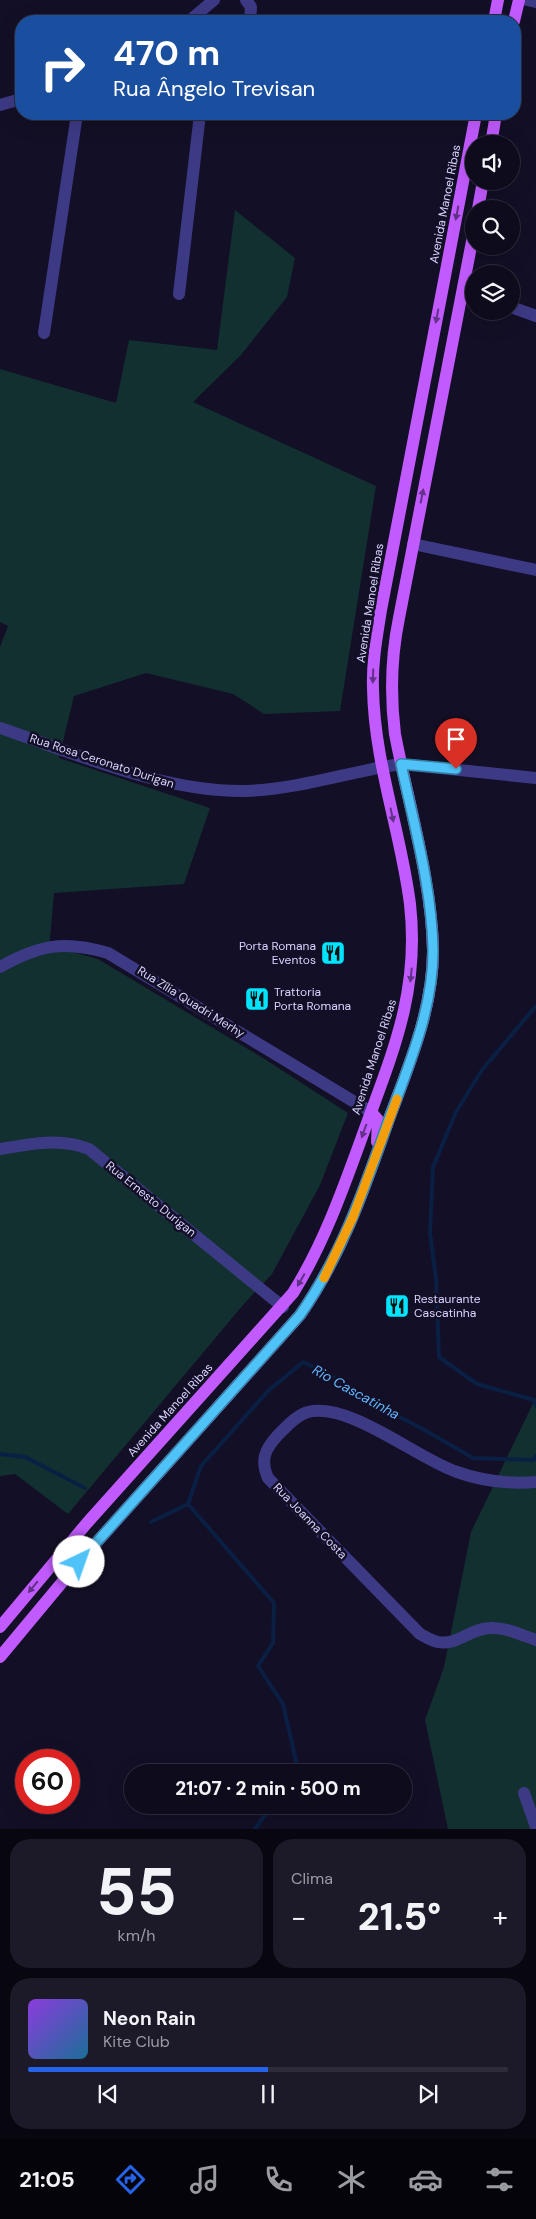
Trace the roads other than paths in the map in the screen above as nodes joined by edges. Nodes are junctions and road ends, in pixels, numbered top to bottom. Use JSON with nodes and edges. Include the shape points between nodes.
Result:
{"nodes":[{"id":1,"x":214,"y":0,"type":"edge"},
{"id":2,"x":246,"y":0,"type":"edge"},
{"id":3,"x":498,"y":0,"type":"edge"},
{"id":4,"x":519,"y":0,"type":"edge"},
{"id":5,"x":527,"y":0,"type":"edge"},
{"id":6,"x":536,"y":2,"type":"edge"},
{"id":7,"x":195,"y":15,"type":"edge"},
{"id":8,"x":250,"y":15,"type":"edge"},
{"id":9,"x":497,"y":15,"type":"edge"},
{"id":10,"x":515,"y":15,"type":"edge"},
{"id":11,"x":15,"y":101,"type":"edge"},
{"id":12,"x":0,"y":105,"type":"edge"},
{"id":13,"x":77,"y":120,"type":"edge"},
{"id":14,"x":199,"y":120,"type":"edge"},
{"id":15,"x":475,"y":120,"type":"edge"},
{"id":16,"x":495,"y":120,"type":"edge"},
{"id":17,"x":492,"y":135,"type":"edge"},
{"id":18,"x":450,"y":251,"type":"junction"},
{"id":19,"x":465,"y":288,"type":"edge"},
{"id":20,"x":179,"y":294,"type":"dead end"},
{"id":21,"x":441,"y":298,"type":"junction"},
{"id":22,"x":465,"y":298,"type":"edge"},
{"id":23,"x":520,"y":310,"type":"edge"},
{"id":24,"x":536,"y":316,"type":"edge"},
{"id":25,"x":456,"y":323,"type":"junction"},
{"id":26,"x":44,"y":333,"type":"dead end"},
{"id":27,"x":404,"y":490,"type":"junction"},
{"id":28,"x":413,"y":544,"type":"junction"},
{"id":29,"x":389,"y":567,"type":"junction"},
{"id":30,"x":536,"y":570,"type":"edge"},
{"id":31,"x":399,"y":618,"type":"junction"},
{"id":32,"x":0,"y":728,"type":"edge"},
{"id":33,"x":401,"y":764,"type":"junction"},
{"id":34,"x":382,"y":767,"type":"junction"},
{"id":35,"x":536,"y":778,"type":"edge"},
{"id":36,"x":0,"y":967,"type":"edge"},
{"id":37,"x":371,"y":1112,"type":"junction"},
{"id":38,"x":0,"y":1149,"type":"edge"},
{"id":39,"x":376,"y":1157,"type":"junction"},
{"id":40,"x":283,"y":1307,"type":"junction"},
{"id":41,"x":300,"y":1315,"type":"junction"},
{"id":42,"x":536,"y":1482,"type":"edge"},
{"id":43,"x":87,"y":1523,"type":"junction"},
{"id":44,"x":94,"y":1544,"type":"junction"},
{"id":45,"x":66,"y":1547,"type":"junction"},
{"id":46,"x":79,"y":1562,"type":"junction"},
{"id":47,"x":0,"y":1627,"type":"edge"},
{"id":48,"x":536,"y":1640,"type":"edge"},
{"id":49,"x":0,"y":1657,"type":"edge"},
{"id":50,"x":524,"y":1793,"type":"dead end"},
{"id":51,"x":536,"y":1827,"type":"edge"}],
"edges":[{"from":1,"to":7,"type":"street"},
{"from":2,"to":8,"type":"street","via":[[251,7]]},
{"from":3,"to":9,"type":"main road"},
{"from":4,"to":10,"type":"main road"},
{"from":5,"to":6,"type":"street"},
{"from":11,"to":12,"type":"street"},
{"from":13,"to":26,"type":"street"},
{"from":14,"to":20,"type":"street"},
{"from":15,"to":18,"type":"main road","name":"Avenida Manoel Ribas","one_way":true},
{"from":16,"to":17,"type":"main road"},
{"from":18,"to":19,"type":"main road","via":[[454,279]]},
{"from":18,"to":21,"type":"main road","name":"Avenida Manoel Ribas"},
{"from":21,"to":25,"type":"main road","via":[[450,304]]},
{"from":21,"to":27,"type":"main road","name":"Avenida Manoel Ribas","one_way":true},
{"from":22,"to":25,"type":"main road"},
{"from":23,"to":24,"type":"street"},
{"from":28,"to":25,"type":"main road","one_way":true},
{"from":27,"to":28,"type":"main road","via":[[402,524],[404,534]]},
{"from":27,"to":29,"type":"main road","name":"Avenida Manoel Ribas"},
{"from":28,"to":30,"type":"street"},
{"from":28,"to":31,"type":"main road"},
{"from":29,"to":31,"type":"main road","via":[[395,568],[400,579]]},
{"from":29,"to":34,"type":"main road","name":"Avenida Manoel Ribas","one_way":true,"via":[[373,680]]},
{"from":31,"to":33,"type":"main road","via":[[391,690]]},
{"from":32,"to":34,"type":"street","name":"Rua Rosa Ceronato Durigan","via":[[143,776],[214,790],[248,791],[280,787]]},
{"from":33,"to":34,"type":"street","name":"Rua Rosa Ceronato Durigan"},
{"from":33,"to":35,"type":"street","name":"Rua Rosa Ceronato Durigan"},
{"from":33,"to":39,"type":"main road","via":[[431,914],[431,976],[418,1036]]},
{"from":34,"to":37,"type":"main road","name":"Avenida Manoel Ribas","one_way":true,"via":[[410,902],[413,955],[405,1013]]},
{"from":36,"to":37,"type":"street","name":"Rua Zília Quadri Merhy","via":[[38,948],[69,944],[108,953]]},
{"from":37,"to":39,"type":"main road","via":[[378,1120]]},
{"from":37,"to":40,"type":"main road","name":"Avenida Manoel Ribas","one_way":true,"via":[[324,1238]]},
{"from":38,"to":40,"type":"street","name":"Rua Ernesto Durigan","via":[[56,1141],[75,1143],[89,1149]]},
{"from":39,"to":41,"type":"main road","via":[[333,1261]]},
{"from":40,"to":41,"type":"main road"},
{"from":40,"to":43,"type":"main road","name":"Avenida Manoel Ribas"},
{"from":41,"to":44,"type":"main road"},
{"from":42,"to":48,"type":"street","name":"Rua Joanna Costa","via":[[479,1479],[455,1472],[352,1417],[323,1411],[307,1412],[296,1418],[264,1454],[263,1467],[268,1478],[420,1634],[437,1642],[451,1642],[489,1627]]},
{"from":43,"to":44,"type":"main road","via":[[87,1533]]},
{"from":43,"to":45,"type":"main road","name":"Avenida Manoel Ribas"},
{"from":44,"to":46,"type":"main road"},
{"from":45,"to":46,"type":"main road","via":[[76,1552]]},
{"from":45,"to":47,"type":"main road","name":"Avenida Manoel Ribas","one_way":true},
{"from":46,"to":49,"type":"main road"},
{"from":50,"to":51,"type":"street"}]}
